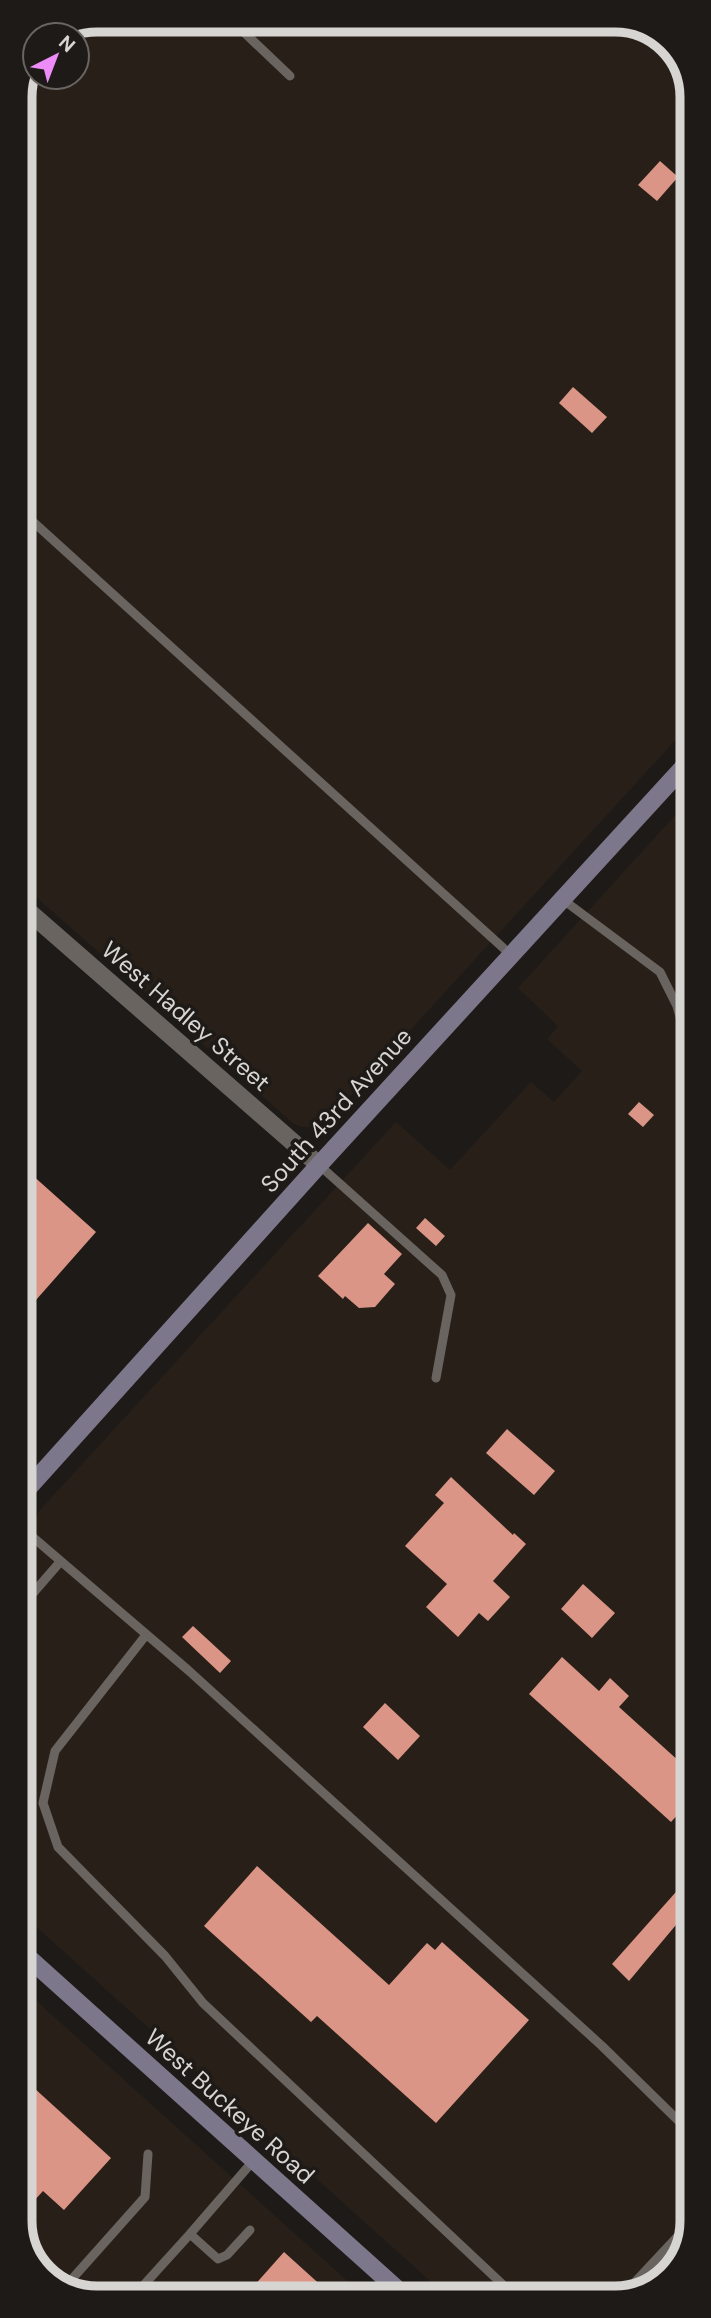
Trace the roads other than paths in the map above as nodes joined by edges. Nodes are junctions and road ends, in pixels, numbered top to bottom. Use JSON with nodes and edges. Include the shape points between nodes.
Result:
{"nodes":[{"id":1,"x":244,"y":32,"type":"edge"},
{"id":2,"x":290,"y":76,"type":"dead end"},
{"id":3,"x":32,"y":521,"type":"edge"},
{"id":4,"x":680,"y":771,"type":"edge"},
{"id":5,"x":562,"y":899,"type":"junction"},
{"id":6,"x":32,"y":914,"type":"edge"},
{"id":7,"x":511,"y":955,"type":"junction"},
{"id":8,"x":680,"y":1017,"type":"edge"},
{"id":9,"x":319,"y":1165,"type":"junction"},
{"id":10,"x":436,"y":1378,"type":"dead end"},
{"id":11,"x":32,"y":1484,"type":"edge"},
{"id":12,"x":32,"y":1537,"type":"edge"},
{"id":13,"x":60,"y":1562,"type":"junction"},
{"id":14,"x":32,"y":1594,"type":"edge"},
{"id":15,"x":146,"y":1635,"type":"junction"},
{"id":16,"x":32,"y":1960,"type":"edge"},
{"id":17,"x":680,"y":2122,"type":"edge"},
{"id":18,"x":148,"y":2154,"type":"dead end"},
{"id":19,"x":254,"y":2160,"type":"junction"},
{"id":20,"x":250,"y":2230,"type":"dead end"},
{"id":21,"x":190,"y":2234,"type":"junction"},
{"id":22,"x":677,"y":2237,"type":"edge"},
{"id":23,"x":70,"y":2281,"type":"edge"},
{"id":24,"x":634,"y":2283,"type":"edge"},
{"id":25,"x":143,"y":2286,"type":"edge"},
{"id":26,"x":394,"y":2286,"type":"edge"},
{"id":27,"x":504,"y":2286,"type":"edge"}],
"edges":[{"from":1,"to":2,"type":"lane"},
{"from":3,"to":7,"type":"lane"},
{"from":4,"to":5,"type":"main road","name":"South 43rd Avenue"},
{"from":5,"to":7,"type":"main road","name":"South 43rd Avenue"},
{"from":5,"to":8,"type":"lane","via":[[660,972]]},
{"from":6,"to":9,"type":"street","name":"West Hadley Street"},
{"from":7,"to":9,"type":"main road","name":"South 43rd Avenue"},
{"from":9,"to":10,"type":"lane","via":[[442,1275],[451,1295]]},
{"from":9,"to":11,"type":"main road","name":"South 43rd Avenue"},
{"from":12,"to":13,"type":"lane"},
{"from":13,"to":14,"type":"lane"},
{"from":13,"to":15,"type":"lane"},
{"from":15,"to":17,"type":"lane","via":[[582,2028]]},
{"from":15,"to":27,"type":"lane","via":[[55,1751],[43,1803],[58,1847],[166,1956],[203,2003]]},
{"from":16,"to":19,"type":"main road","name":"West Buckeye Road"},
{"from":18,"to":23,"type":"lane","via":[[145,2197]]},
{"from":19,"to":21,"type":"lane"},
{"from":19,"to":26,"type":"main road","name":"West Buckeye Road"},
{"from":20,"to":21,"type":"lane","via":[[218,2259]]},
{"from":21,"to":25,"type":"lane"},
{"from":22,"to":24,"type":"lane"}]}
